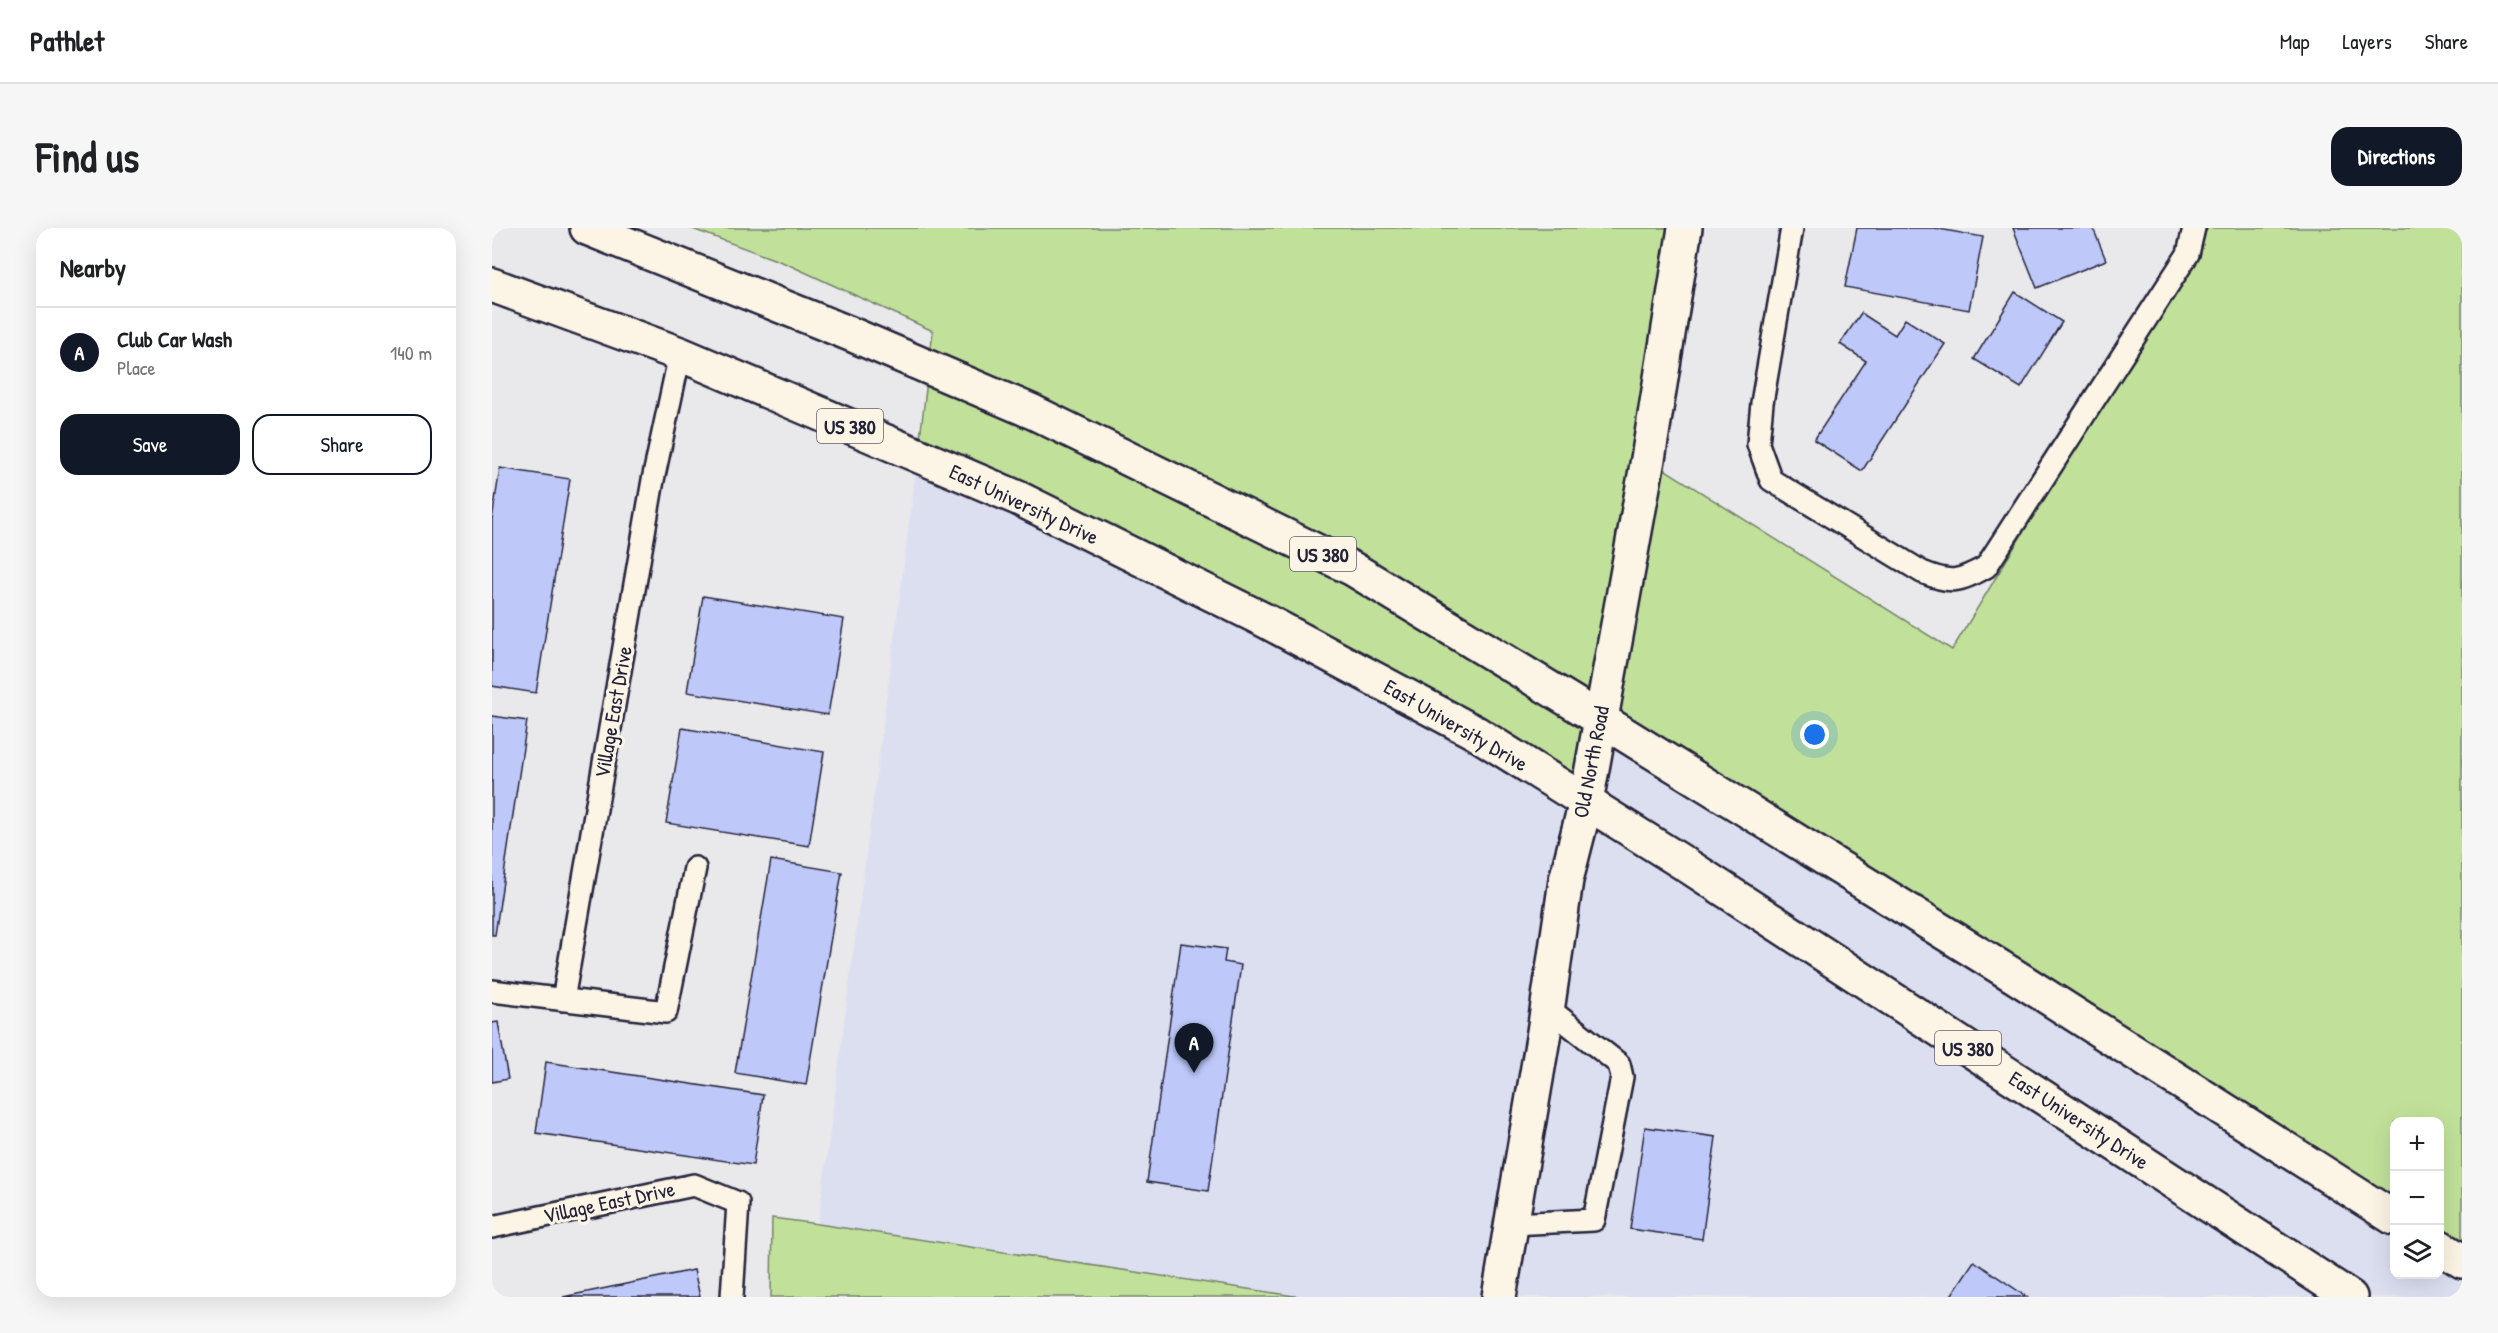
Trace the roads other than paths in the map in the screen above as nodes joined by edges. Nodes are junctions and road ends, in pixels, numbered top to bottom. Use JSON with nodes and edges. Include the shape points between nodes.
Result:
{"nodes":[{"id":1,"x":587,"y":228,"type":"edge"},
{"id":2,"x":1685,"y":228,"type":"edge"},
{"id":3,"x":1792,"y":228,"type":"edge"},
{"id":4,"x":2194,"y":228,"type":"edge"},
{"id":5,"x":492,"y":285,"type":"edge"},
{"id":6,"x":680,"y":354,"type":"junction"},
{"id":7,"x":1600,"y":719,"type":"junction"},
{"id":8,"x":1586,"y":802,"type":"junction"},
{"id":9,"x":695,"y":868,"type":"dead end"},
{"id":10,"x":492,"y":991,"type":"edge"},
{"id":11,"x":563,"y":1000,"type":"junction"},
{"id":12,"x":1548,"y":1008,"type":"junction"},
{"id":13,"x":2390,"y":1215,"type":"edge"},
{"id":14,"x":1512,"y":1224,"type":"junction"},
{"id":15,"x":492,"y":1227,"type":"edge"},
{"id":16,"x":2444,"y":1250,"type":"edge"},
{"id":17,"x":2462,"y":1262,"type":"edge"},
{"id":18,"x":732,"y":1297,"type":"edge"},
{"id":19,"x":1499,"y":1297,"type":"edge"},
{"id":20,"x":2350,"y":1297,"type":"edge"}],
"edges":[{"from":1,"to":7,"type":"main road","number":"US 380","via":[[853,334],[1033,412],[1169,477],[1353,569]]},
{"from":2,"to":7,"type":"main road","name":"Old North Road"},
{"from":3,"to":4,"type":"lane","via":[[1758,444],[1771,480],[1922,572],[1944,581],[1965,578],[1986,567],[2188,254]]},
{"from":5,"to":6,"type":"main road","name":"East University Drive","number":"US 380"},
{"from":6,"to":8,"type":"main road","name":"East University Drive","number":"US 380","via":[[1039,508],[1266,621],[1476,734]]},
{"from":6,"to":11,"type":"lane","name":"Village East Drive","via":[[653,480]]},
{"from":7,"to":8,"type":"main road","name":"Old North Road"},
{"from":7,"to":13,"type":"main road","number":"US 380"},
{"from":8,"to":12,"type":"main road","name":"Old North Road","via":[[1566,880]]},
{"from":8,"to":20,"type":"main road","name":"East University Drive","number":"US 380"},
{"from":9,"to":11,"type":"lane","via":[[666,1012]]},
{"from":10,"to":11,"type":"lane"},
{"from":12,"to":14,"type":"main road","name":"Old North Road"},
{"from":12,"to":14,"type":"lane","via":[[1619,1064],[1622,1077],[1594,1220]]},
{"from":14,"to":19,"type":"main road","name":"Old North Road"},
{"from":15,"to":18,"type":"lane","name":"Village East Drive","via":[[694,1185],[738,1203]]},
{"from":16,"to":17,"type":"main road"}]}
